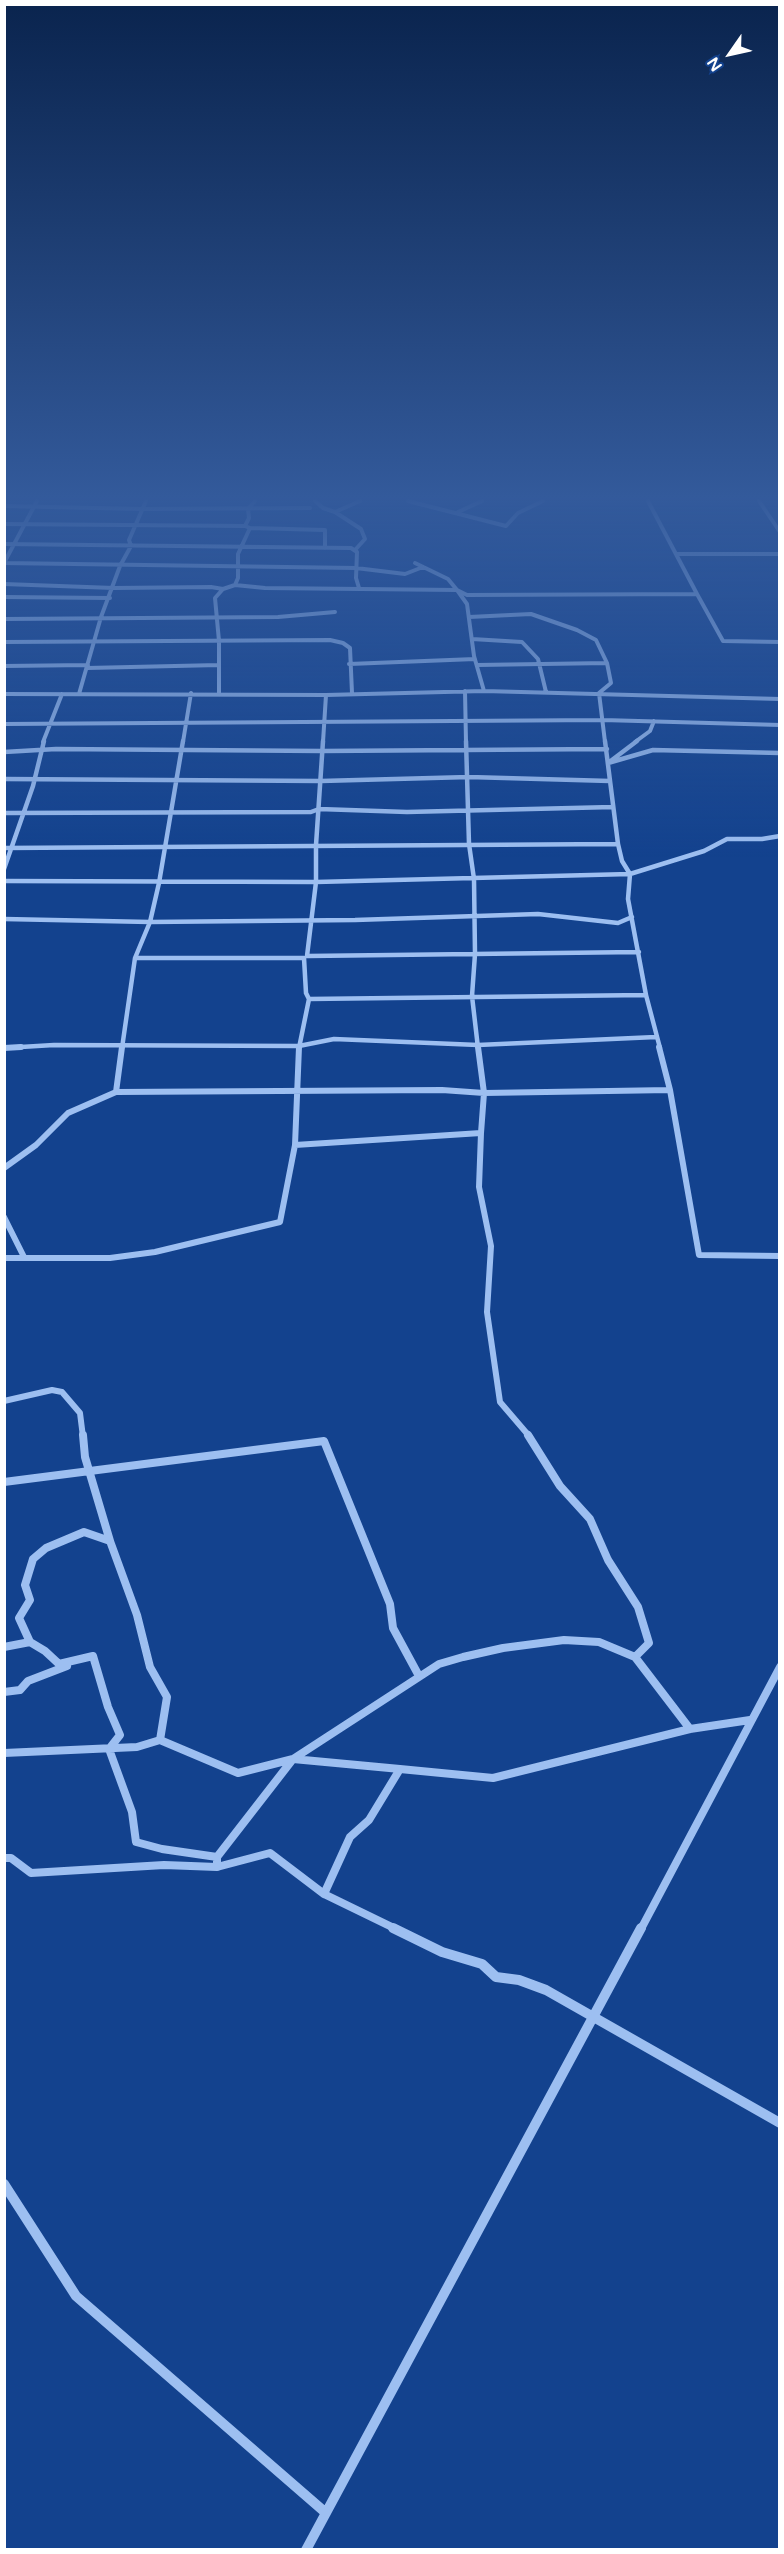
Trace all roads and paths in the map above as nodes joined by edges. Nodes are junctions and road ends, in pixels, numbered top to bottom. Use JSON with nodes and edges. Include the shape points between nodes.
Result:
{"nodes":[{"id":1,"x":101,"y":620,"type":"edge"},
{"id":2,"x":216,"y":620,"type":"edge"},
{"id":3,"x":469,"y":620,"type":"edge"},
{"id":4,"x":549,"y":620,"type":"edge"},
{"id":5,"x":711,"y":620,"type":"edge"},
{"id":6,"x":472,"y":639,"type":"junction"},
{"id":7,"x":219,"y":641,"type":"junction"},
{"id":8,"x":4,"y":642,"type":"edge"},
{"id":9,"x":94,"y":642,"type":"junction"},
{"id":10,"x":780,"y":642,"type":"edge"},
{"id":11,"x":476,"y":662,"type":"junction"},
{"id":12,"x":607,"y":663,"type":"junction"},
{"id":13,"x":349,"y":664,"type":"junction"},
{"id":14,"x":219,"y":665,"type":"junction"},
{"id":15,"x":540,"y":665,"type":"junction"},
{"id":16,"x":4,"y":666,"type":"edge"},
{"id":17,"x":87,"y":666,"type":"junction"},
{"id":18,"x":484,"y":691,"type":"junction"},
{"id":19,"x":465,"y":692,"type":"junction"},
{"id":20,"x":546,"y":692,"type":"junction"},
{"id":21,"x":191,"y":693,"type":"junction"},
{"id":22,"x":219,"y":693,"type":"junction"},
{"id":23,"x":352,"y":693,"type":"junction"},
{"id":24,"x":599,"y":693,"type":"junction"},
{"id":25,"x":4,"y":694,"type":"edge"},
{"id":26,"x":62,"y":694,"type":"junction"},
{"id":27,"x":79,"y":694,"type":"junction"},
{"id":28,"x":326,"y":695,"type":"junction"},
{"id":29,"x":780,"y":699,"type":"edge"},
{"id":30,"x":466,"y":720,"type":"junction"},
{"id":31,"x":603,"y":720,"type":"junction"},
{"id":32,"x":324,"y":721,"type":"junction"},
{"id":33,"x":654,"y":721,"type":"junction"},
{"id":34,"x":186,"y":722,"type":"junction"},
{"id":35,"x":4,"y":724,"type":"edge"},
{"id":36,"x":50,"y":724,"type":"junction"},
{"id":37,"x":780,"y":725,"type":"edge"},
{"id":38,"x":467,"y":749,"type":"junction"},
{"id":39,"x":607,"y":749,"type":"junction"},
{"id":40,"x":40,"y":750,"type":"junction"},
{"id":41,"x":181,"y":750,"type":"junction"},
{"id":42,"x":322,"y":751,"type":"junction"},
{"id":43,"x":4,"y":752,"type":"edge"},
{"id":44,"x":780,"y":753,"type":"edge"},
{"id":45,"x":608,"y":763,"type":"junction"},
{"id":46,"x":469,"y":777,"type":"junction"},
{"id":47,"x":4,"y":779,"type":"edge"},
{"id":48,"x":34,"y":780,"type":"junction"},
{"id":49,"x":178,"y":781,"type":"junction"},
{"id":50,"x":321,"y":781,"type":"junction"},
{"id":51,"x":610,"y":781,"type":"junction"},
{"id":52,"x":613,"y":807,"type":"junction"},
{"id":53,"x":319,"y":809,"type":"junction"},
{"id":54,"x":470,"y":811,"type":"junction"},
{"id":55,"x":4,"y":813,"type":"edge"},
{"id":56,"x":23,"y":813,"type":"junction"},
{"id":57,"x":170,"y":814,"type":"junction"},
{"id":58,"x":780,"y":836,"type":"edge"},
{"id":59,"x":470,"y":844,"type":"junction"},
{"id":60,"x":618,"y":844,"type":"junction"},
{"id":61,"x":165,"y":845,"type":"junction"},
{"id":62,"x":316,"y":845,"type":"junction"},
{"id":63,"x":4,"y":848,"type":"edge"},
{"id":64,"x":12,"y":848,"type":"junction"},
{"id":65,"x":4,"y":869,"type":"edge"},
{"id":66,"x":630,"y":874,"type":"junction"},
{"id":67,"x":474,"y":879,"type":"junction"},
{"id":68,"x":4,"y":881,"type":"edge"},
{"id":69,"x":316,"y":882,"type":"junction"},
{"id":70,"x":159,"y":883,"type":"junction"},
{"id":71,"x":475,"y":916,"type":"junction"},
{"id":72,"x":632,"y":917,"type":"junction"},
{"id":73,"x":4,"y":919,"type":"edge"},
{"id":74,"x":312,"y":919,"type":"junction"},
{"id":75,"x":150,"y":922,"type":"junction"},
{"id":76,"x":639,"y":952,"type":"junction"},
{"id":77,"x":475,"y":954,"type":"junction"},
{"id":78,"x":306,"y":957,"type":"junction"},
{"id":79,"x":135,"y":958,"type":"junction"},
{"id":80,"x":646,"y":995,"type":"junction"},
{"id":81,"x":472,"y":996,"type":"junction"},
{"id":82,"x":309,"y":999,"type":"junction"},
{"id":83,"x":656,"y":1037,"type":"junction"},
{"id":84,"x":478,"y":1045,"type":"junction"},
{"id":85,"x":299,"y":1046,"type":"junction"},
{"id":86,"x":123,"y":1047,"type":"junction"},
{"id":87,"x":4,"y":1048,"type":"edge"},
{"id":88,"x":670,"y":1090,"type":"junction"},
{"id":89,"x":297,"y":1091,"type":"junction"},
{"id":90,"x":116,"y":1092,"type":"junction"},
{"id":91,"x":484,"y":1093,"type":"junction"},
{"id":92,"x":481,"y":1133,"type":"junction"},
{"id":93,"x":295,"y":1145,"type":"junction"},
{"id":94,"x":4,"y":1168,"type":"edge"},
{"id":95,"x":4,"y":1217,"type":"edge"},
{"id":96,"x":780,"y":1256,"type":"edge"},
{"id":97,"x":24,"y":1257,"type":"junction"},
{"id":98,"x":4,"y":1258,"type":"edge"},
{"id":99,"x":4,"y":1401,"type":"edge"},
{"id":100,"x":89,"y":1472,"type":"junction"},
{"id":101,"x":4,"y":1482,"type":"edge"},
{"id":102,"x":110,"y":1540,"type":"junction"},
{"id":103,"x":30,"y":1642,"type":"junction"},
{"id":104,"x":4,"y":1647,"type":"edge"},
{"id":105,"x":93,"y":1656,"type":"junction"},
{"id":106,"x":635,"y":1657,"type":"junction"},
{"id":107,"x":780,"y":1667,"type":"edge"},
{"id":108,"x":419,"y":1676,"type":"junction"},
{"id":109,"x":4,"y":1692,"type":"edge"},
{"id":110,"x":750,"y":1720,"type":"junction"},
{"id":111,"x":690,"y":1729,"type":"junction"},
{"id":112,"x":160,"y":1740,"type":"junction"},
{"id":113,"x":109,"y":1749,"type":"junction"},
{"id":114,"x":4,"y":1752,"type":"edge"},
{"id":115,"x":292,"y":1760,"type":"junction"},
{"id":116,"x":400,"y":1769,"type":"junction"},
{"id":117,"x":4,"y":1858,"type":"edge"},
{"id":118,"x":217,"y":1862,"type":"junction"},
{"id":119,"x":324,"y":1894,"type":"junction"},
{"id":120,"x":594,"y":2017,"type":"junction"},
{"id":121,"x":780,"y":2123,"type":"edge"},
{"id":122,"x":4,"y":2184,"type":"edge"},
{"id":123,"x":326,"y":2513,"type":"junction"},
{"id":124,"x":306,"y":2550,"type":"edge"}],
"edges":[{"from":1,"to":9,"type":"street"},
{"from":2,"to":7,"type":"street"},
{"from":3,"to":6,"type":"street"},
{"from":4,"to":12,"type":"street","via":[[596,640]]},
{"from":5,"to":10,"type":"street","via":[[723,641]]},
{"from":6,"to":11,"type":"street"},
{"from":6,"to":15,"type":"street","via":[[522,642]]},
{"from":7,"to":9,"type":"street"},
{"from":7,"to":13,"type":"street","via":[[330,640],[350,648]]},
{"from":7,"to":14,"type":"street"},
{"from":8,"to":9,"type":"street"},
{"from":9,"to":17,"type":"street"},
{"from":11,"to":13,"type":"street"},
{"from":11,"to":15,"type":"street"},
{"from":11,"to":18,"type":"street"},
{"from":12,"to":15,"type":"street"},
{"from":12,"to":24,"type":"street","via":[[611,683]]},
{"from":13,"to":23,"type":"street"},
{"from":14,"to":17,"type":"street"},
{"from":14,"to":22,"type":"street"},
{"from":15,"to":20,"type":"street"},
{"from":16,"to":17,"type":"street"},
{"from":17,"to":27,"type":"street"},
{"from":18,"to":19,"type":"street"},
{"from":18,"to":20,"type":"street"},
{"from":19,"to":23,"type":"street"},
{"from":19,"to":30,"type":"street"},
{"from":20,"to":24,"type":"street"},
{"from":21,"to":22,"type":"street"},
{"from":21,"to":27,"type":"street"},
{"from":21,"to":34,"type":"street"},
{"from":22,"to":28,"type":"street"},
{"from":23,"to":28,"type":"street"},
{"from":24,"to":29,"type":"street"},
{"from":24,"to":31,"type":"street"},
{"from":25,"to":26,"type":"street"},
{"from":26,"to":27,"type":"street"},
{"from":26,"to":36,"type":"street"},
{"from":28,"to":32,"type":"street"},
{"from":30,"to":31,"type":"street"},
{"from":30,"to":32,"type":"street"},
{"from":30,"to":38,"type":"street"},
{"from":31,"to":33,"type":"street"},
{"from":31,"to":39,"type":"street"},
{"from":32,"to":34,"type":"street"},
{"from":32,"to":42,"type":"street"},
{"from":33,"to":37,"type":"street"},
{"from":33,"to":45,"type":"street","via":[[650,730]]},
{"from":34,"to":36,"type":"street"},
{"from":34,"to":41,"type":"street"},
{"from":35,"to":36,"type":"street"},
{"from":36,"to":40,"type":"street"},
{"from":38,"to":39,"type":"street"},
{"from":38,"to":42,"type":"street"},
{"from":38,"to":46,"type":"street"},
{"from":39,"to":45,"type":"street"},
{"from":40,"to":41,"type":"street"},
{"from":40,"to":43,"type":"street"},
{"from":40,"to":48,"type":"street"},
{"from":41,"to":42,"type":"street"},
{"from":41,"to":49,"type":"street"},
{"from":42,"to":50,"type":"street"},
{"from":44,"to":45,"type":"street","via":[[653,750]]},
{"from":45,"to":51,"type":"street"},
{"from":46,"to":50,"type":"street"},
{"from":46,"to":51,"type":"street"},
{"from":46,"to":54,"type":"street"},
{"from":47,"to":48,"type":"street"},
{"from":48,"to":49,"type":"street"},
{"from":48,"to":56,"type":"street"},
{"from":49,"to":50,"type":"street"},
{"from":49,"to":57,"type":"street"},
{"from":50,"to":53,"type":"street"},
{"from":51,"to":52,"type":"street"},
{"from":52,"to":54,"type":"street"},
{"from":52,"to":60,"type":"street"},
{"from":53,"to":54,"type":"street"},
{"from":53,"to":57,"type":"street"},
{"from":53,"to":62,"type":"street"},
{"from":54,"to":59,"type":"street"},
{"from":55,"to":56,"type":"street"},
{"from":56,"to":57,"type":"street"},
{"from":56,"to":64,"type":"street"},
{"from":57,"to":61,"type":"street"},
{"from":58,"to":66,"type":"street","via":[[727,839],[704,851]]},
{"from":59,"to":60,"type":"street"},
{"from":59,"to":62,"type":"street"},
{"from":59,"to":67,"type":"street"},
{"from":60,"to":66,"type":"street"},
{"from":61,"to":62,"type":"street"},
{"from":61,"to":64,"type":"street"},
{"from":61,"to":70,"type":"street"},
{"from":62,"to":69,"type":"street"},
{"from":63,"to":64,"type":"street"},
{"from":64,"to":65,"type":"street"},
{"from":66,"to":67,"type":"street"},
{"from":66,"to":72,"type":"street"},
{"from":67,"to":69,"type":"street"},
{"from":67,"to":71,"type":"street"},
{"from":68,"to":70,"type":"street"},
{"from":69,"to":70,"type":"street"},
{"from":69,"to":74,"type":"street"},
{"from":70,"to":75,"type":"street"},
{"from":71,"to":72,"type":"street","via":[[538,914],[618,923]]},
{"from":71,"to":74,"type":"street"},
{"from":71,"to":77,"type":"street"},
{"from":72,"to":76,"type":"street"},
{"from":73,"to":75,"type":"street"},
{"from":74,"to":75,"type":"street"},
{"from":74,"to":78,"type":"street"},
{"from":75,"to":79,"type":"street"},
{"from":76,"to":77,"type":"street"},
{"from":76,"to":80,"type":"street"},
{"from":77,"to":78,"type":"street"},
{"from":77,"to":81,"type":"street"},
{"from":78,"to":79,"type":"street"},
{"from":78,"to":82,"type":"street"},
{"from":79,"to":86,"type":"street"},
{"from":80,"to":81,"type":"street"},
{"from":80,"to":83,"type":"street"},
{"from":81,"to":82,"type":"street"},
{"from":81,"to":84,"type":"street"},
{"from":82,"to":85,"type":"street"},
{"from":83,"to":84,"type":"street"},
{"from":83,"to":88,"type":"street"},
{"from":84,"to":85,"type":"street","via":[[334,1039]]},
{"from":84,"to":91,"type":"street"},
{"from":85,"to":86,"type":"street"},
{"from":85,"to":89,"type":"street"},
{"from":86,"to":87,"type":"street"},
{"from":86,"to":90,"type":"street"},
{"from":88,"to":91,"type":"street"},
{"from":88,"to":96,"type":"street","via":[[699,1255]]},
{"from":89,"to":90,"type":"street"},
{"from":89,"to":91,"type":"street"},
{"from":89,"to":93,"type":"street"},
{"from":90,"to":94,"type":"street","via":[[68,1113],[36,1145]]},
{"from":91,"to":92,"type":"street"},
{"from":92,"to":93,"type":"street"},
{"from":92,"to":106,"type":"street","via":[[479,1187],[490,1246],[487,1312],[500,1402],[536,1444],[560,1486],[590,1519],[608,1560],[638,1607],[649,1642]]},
{"from":93,"to":97,"type":"street","via":[[279,1222],[121,1257]]},
{"from":95,"to":97,"type":"street"},
{"from":97,"to":98,"type":"street"},
{"from":99,"to":100,"type":"street","via":[[52,1390],[63,1392],[80,1413]]},
{"from":100,"to":101,"type":"street"},
{"from":100,"to":102,"type":"street"},
{"from":100,"to":108,"type":"street","via":[[324,1441],[390,1604],[393,1629]]},
{"from":102,"to":103,"type":"street","via":[[84,1532],[46,1548],[33,1559],[26,1585],[30,1600],[19,1618]]},
{"from":102,"to":112,"type":"street","via":[[137,1615],[150,1666],[167,1697]]},
{"from":103,"to":104,"type":"street"},
{"from":103,"to":105,"type":"street","via":[[60,1664]]},
{"from":105,"to":109,"type":"street","via":[[28,1681],[21,1690]]},
{"from":105,"to":113,"type":"street","via":[[120,1735]]},
{"from":106,"to":108,"type":"street","via":[[599,1642],[564,1640],[463,1656]]},
{"from":106,"to":111,"type":"street"},
{"from":107,"to":110,"type":"street"},
{"from":108,"to":115,"type":"street"},
{"from":110,"to":111,"type":"street"},
{"from":110,"to":120,"type":"street"},
{"from":111,"to":116,"type":"street","via":[[493,1778]]},
{"from":112,"to":113,"type":"street"},
{"from":112,"to":115,"type":"street","via":[[238,1773]]},
{"from":113,"to":114,"type":"street"},
{"from":113,"to":118,"type":"street","via":[[132,1812],[136,1842]]},
{"from":115,"to":116,"type":"street"},
{"from":115,"to":118,"type":"street"},
{"from":116,"to":119,"type":"street","via":[[369,1820],[350,1837]]},
{"from":117,"to":118,"type":"street","via":[[11,1858],[31,1873]]},
{"from":118,"to":119,"type":"street","via":[[270,1853]]},
{"from":119,"to":120,"type":"street","via":[[442,1952],[482,1964],[496,1977],[546,1990]]},
{"from":120,"to":121,"type":"street"},
{"from":120,"to":123,"type":"street"},
{"from":122,"to":123,"type":"street","via":[[76,2296]]},
{"from":123,"to":124,"type":"street"}]}
